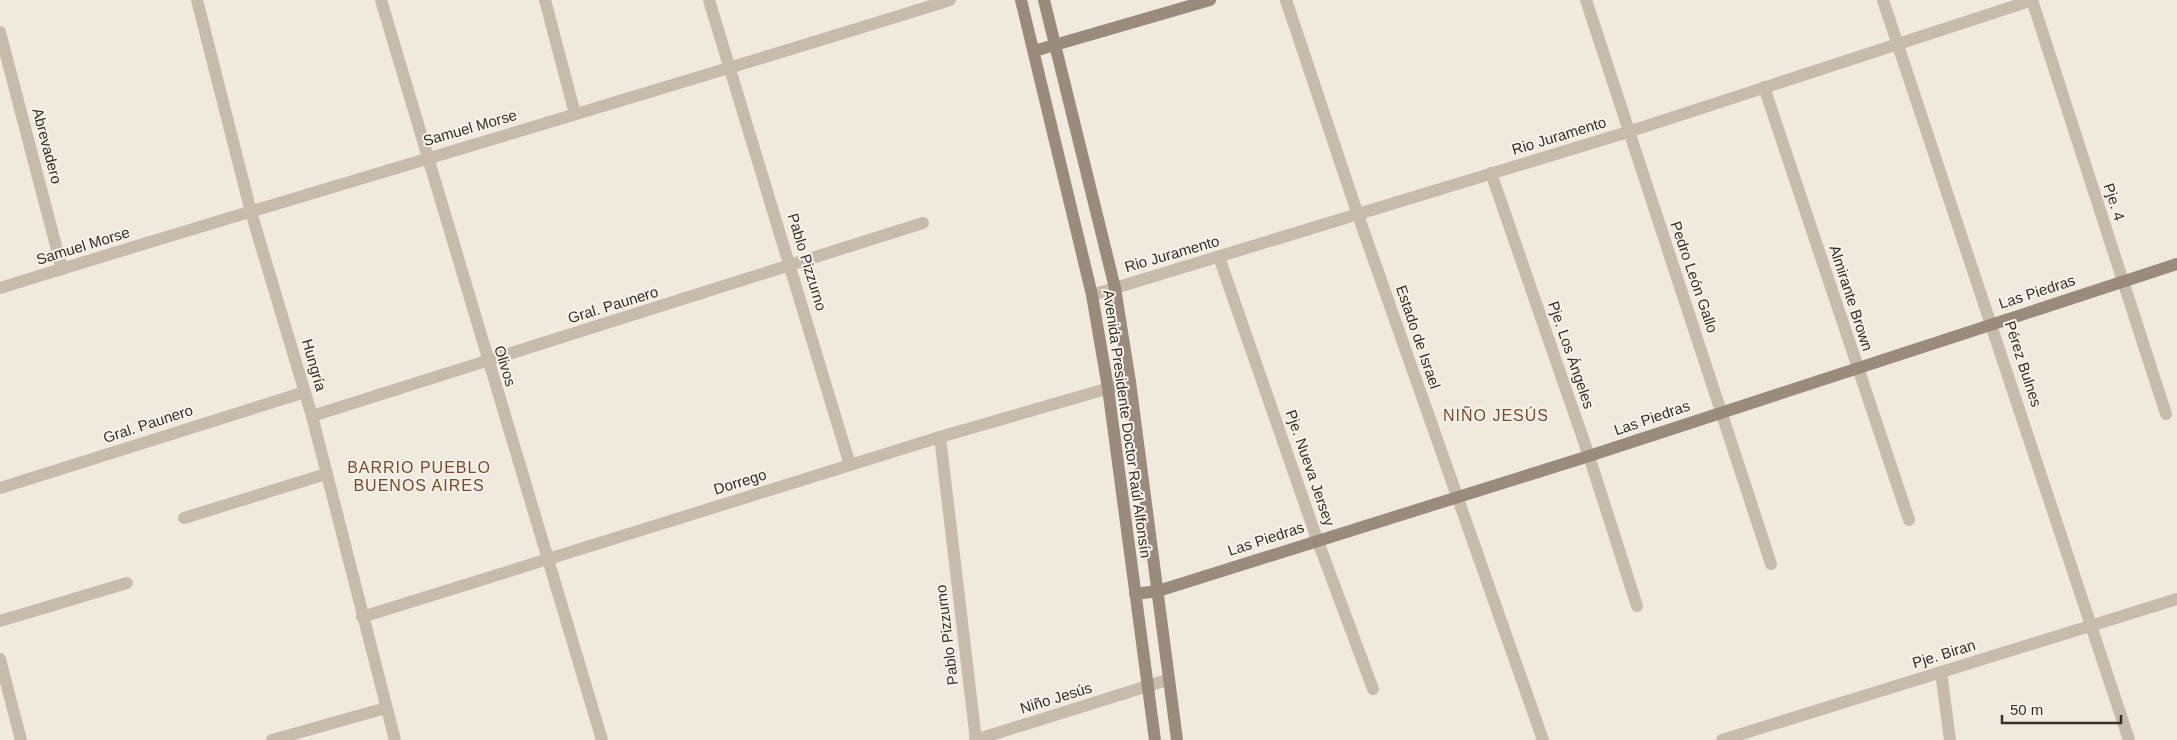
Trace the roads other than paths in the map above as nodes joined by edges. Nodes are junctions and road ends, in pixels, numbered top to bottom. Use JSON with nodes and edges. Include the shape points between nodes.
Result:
{"nodes":[{"id":1,"x":197,"y":0,"type":"edge"},
{"id":2,"x":381,"y":0,"type":"edge"},
{"id":3,"x":545,"y":0,"type":"edge"},
{"id":4,"x":709,"y":0,"type":"edge"},
{"id":5,"x":950,"y":0,"type":"edge"},
{"id":6,"x":1021,"y":0,"type":"edge"},
{"id":7,"x":1044,"y":0,"type":"edge"},
{"id":8,"x":1210,"y":0,"type":"edge"},
{"id":9,"x":1286,"y":0,"type":"edge"},
{"id":10,"x":1586,"y":0,"type":"edge"},
{"id":11,"x":1883,"y":0,"type":"edge"},
{"id":12,"x":2032,"y":0,"type":"edge"},
{"id":13,"x":0,"y":32,"type":"edge"},
{"id":14,"x":1056,"y":44,"type":"junction"},
{"id":15,"x":1899,"y":44,"type":"junction"},
{"id":16,"x":1034,"y":51,"type":"junction"},
{"id":17,"x":732,"y":69,"type":"junction"},
{"id":18,"x":1764,"y":87,"type":"junction"},
{"id":19,"x":575,"y":114,"type":"junction"},
{"id":20,"x":1628,"y":132,"type":"junction"},
{"id":21,"x":427,"y":158,"type":"junction"},
{"id":22,"x":1491,"y":173,"type":"junction"},
{"id":23,"x":251,"y":212,"type":"junction"},
{"id":24,"x":1358,"y":215,"type":"junction"},
{"id":25,"x":923,"y":223,"type":"dead end"},
{"id":26,"x":1219,"y":257,"type":"junction"},
{"id":27,"x":2177,"y":264,"type":"edge"},
{"id":28,"x":791,"y":266,"type":"junction"},
{"id":29,"x":62,"y":269,"type":"junction"},
{"id":30,"x":2123,"y":281,"type":"junction"},
{"id":31,"x":0,"y":288,"type":"edge"},
{"id":32,"x":1115,"y":288,"type":"junction"},
{"id":33,"x":1092,"y":295,"type":"junction"},
{"id":34,"x":1993,"y":324,"type":"junction"},
{"id":35,"x":487,"y":361,"type":"junction"},
{"id":36,"x":1857,"y":368,"type":"junction"},
{"id":37,"x":1130,"y":382,"type":"junction"},
{"id":38,"x":1108,"y":388,"type":"junction"},
{"id":39,"x":305,"y":392,"type":"junction"},
{"id":40,"x":1722,"y":412,"type":"junction"},
{"id":41,"x":2166,"y":414,"type":"dead end"},
{"id":42,"x":312,"y":416,"type":"junction"},
{"id":43,"x":940,"y":437,"type":"junction"},
{"id":44,"x":1589,"y":456,"type":"junction"},
{"id":45,"x":850,"y":465,"type":"junction"},
{"id":46,"x":326,"y":474,"type":"junction"},
{"id":47,"x":0,"y":488,"type":"edge"},
{"id":48,"x":1457,"y":498,"type":"junction"},
{"id":49,"x":184,"y":518,"type":"dead end"},
{"id":50,"x":1909,"y":520,"type":"dead end"},
{"id":51,"x":1318,"y":539,"type":"junction"},
{"id":52,"x":546,"y":559,"type":"junction"},
{"id":53,"x":1771,"y":564,"type":"dead end"},
{"id":54,"x":126,"y":583,"type":"dead end"},
{"id":55,"x":1158,"y":591,"type":"junction"},
{"id":56,"x":1134,"y":594,"type":"junction"},
{"id":57,"x":2177,"y":599,"type":"edge"},
{"id":58,"x":1637,"y":606,"type":"dead end"},
{"id":59,"x":362,"y":617,"type":"junction"},
{"id":60,"x":0,"y":621,"type":"edge"},
{"id":61,"x":2092,"y":625,"type":"junction"},
{"id":62,"x":0,"y":659,"type":"edge"},
{"id":63,"x":1941,"y":672,"type":"junction"},
{"id":64,"x":1168,"y":680,"type":"junction"},
{"id":65,"x":1146,"y":687,"type":"junction"},
{"id":66,"x":1373,"y":689,"type":"dead end"},
{"id":67,"x":386,"y":708,"type":"junction"},
{"id":68,"x":21,"y":740,"type":"edge"},
{"id":69,"x":272,"y":740,"type":"edge"},
{"id":70,"x":395,"y":740,"type":"edge"},
{"id":71,"x":602,"y":740,"type":"edge"},
{"id":72,"x":976,"y":740,"type":"edge"},
{"id":73,"x":1155,"y":740,"type":"edge"},
{"id":74,"x":1176,"y":740,"type":"edge"},
{"id":75,"x":1543,"y":740,"type":"edge"},
{"id":76,"x":1722,"y":740,"type":"edge"},
{"id":77,"x":1950,"y":740,"type":"edge"},
{"id":78,"x":2129,"y":740,"type":"edge"}],
"edges":[{"from":1,"to":23,"type":"street","name":"Hungría"},
{"from":2,"to":21,"type":"street","name":"Olivos"},
{"from":3,"to":19,"type":"street"},
{"from":4,"to":17,"type":"street","name":"Pablo Pizzurno"},
{"from":5,"to":17,"type":"street","name":"Samuel Morse"},
{"from":6,"to":16,"type":"main road","name":"Avenida Presidente Doctor Raúl Alfonsín"},
{"from":7,"to":14,"type":"main road","name":"Avenida Presidente Doctor Raúl Alfonsín"},
{"from":8,"to":14,"type":"main road"},
{"from":9,"to":24,"type":"street","name":"Estado de Israel"},
{"from":10,"to":20,"type":"street","name":"Pedro León Gallo"},
{"from":11,"to":15,"type":"street","name":"Pérez Bulnes"},
{"from":12,"to":15,"type":"street","name":"Rio Juramento"},
{"from":12,"to":30,"type":"street","name":"Pje. 4"},
{"from":13,"to":29,"type":"street","name":"Abrevadero"},
{"from":14,"to":16,"type":"main road"},
{"from":14,"to":32,"type":"main road","name":"Avenida Presidente Doctor Raúl Alfonsín"},
{"from":15,"to":18,"type":"street","name":"Rio Juramento"},
{"from":15,"to":34,"type":"street","name":"Pérez Bulnes"},
{"from":16,"to":33,"type":"main road","name":"Avenida Presidente Doctor Raúl Alfonsín"},
{"from":17,"to":19,"type":"street","name":"Samuel Morse"},
{"from":17,"to":28,"type":"street","name":"Pablo Pizzurno"},
{"from":18,"to":20,"type":"street","name":"Rio Juramento"},
{"from":18,"to":36,"type":"street","name":"Almirante Brown"},
{"from":19,"to":21,"type":"street","name":"Samuel Morse"},
{"from":20,"to":22,"type":"street","name":"Rio Juramento"},
{"from":20,"to":40,"type":"street","name":"Pedro León Gallo"},
{"from":21,"to":23,"type":"street","name":"Samuel Morse"},
{"from":21,"to":35,"type":"street","name":"Olivos"},
{"from":22,"to":24,"type":"street","name":"Rio Juramento"},
{"from":22,"to":44,"type":"street","name":"Pje. Los Ángeles"},
{"from":23,"to":29,"type":"street","name":"Samuel Morse"},
{"from":23,"to":39,"type":"street","name":"Hungría"},
{"from":24,"to":26,"type":"street","name":"Rio Juramento"},
{"from":24,"to":48,"type":"street","name":"Estado de Israel"},
{"from":25,"to":28,"type":"street","name":"Gral. Paunero"},
{"from":26,"to":32,"type":"street","name":"Rio Juramento"},
{"from":26,"to":51,"type":"street","name":"Pje. Nueva Jersey"},
{"from":27,"to":30,"type":"main road","name":"Las Piedras"},
{"from":28,"to":35,"type":"street","name":"Gral. Paunero"},
{"from":28,"to":45,"type":"street","name":"Pablo Pizzurno"},
{"from":29,"to":31,"type":"street","name":"Samuel Morse"},
{"from":30,"to":34,"type":"main road","name":"Las Piedras"},
{"from":30,"to":41,"type":"street","name":"Pje. 4"},
{"from":32,"to":33,"type":"street","name":"Rio Juramento"},
{"from":32,"to":37,"type":"main road","name":"Avenida Presidente Doctor Raúl Alfonsín"},
{"from":33,"to":38,"type":"main road","name":"Avenida Presidente Doctor Raúl Alfonsín"},
{"from":34,"to":36,"type":"main road","name":"Las Piedras"},
{"from":34,"to":61,"type":"street","name":"Pérez Bulnes"},
{"from":35,"to":42,"type":"street","name":"Gral. Paunero"},
{"from":35,"to":52,"type":"street","name":"Olivos"},
{"from":36,"to":40,"type":"main road","name":"Las Piedras"},
{"from":36,"to":50,"type":"street","name":"Almirante Brown"},
{"from":37,"to":38,"type":"street","name":"Dorrego"},
{"from":37,"to":55,"type":"main road","name":"Avenida Presidente Doctor Raúl Alfonsín"},
{"from":38,"to":43,"type":"street","name":"Dorrego"},
{"from":38,"to":56,"type":"main road","name":"Avenida Presidente Doctor Raúl Alfonsín"},
{"from":39,"to":42,"type":"street","name":"Hungría"},
{"from":39,"to":47,"type":"street","name":"Gral. Paunero"},
{"from":40,"to":44,"type":"main road","name":"Las Piedras"},
{"from":40,"to":53,"type":"street","name":"Pedro León Gallo"},
{"from":42,"to":46,"type":"street","name":"Hungría"},
{"from":43,"to":45,"type":"street","name":"Dorrego"},
{"from":43,"to":72,"type":"street","name":"Pablo Pizzurno"},
{"from":44,"to":48,"type":"main road","name":"Las Piedras"},
{"from":44,"to":58,"type":"street","name":"Pje. Los Ángeles"},
{"from":45,"to":52,"type":"street","name":"Dorrego"},
{"from":46,"to":49,"type":"street"},
{"from":46,"to":59,"type":"street","name":"Hungría"},
{"from":48,"to":51,"type":"main road","name":"Las Piedras"},
{"from":48,"to":75,"type":"street","name":"Estado de Israel"},
{"from":51,"to":55,"type":"main road","name":"Las Piedras"},
{"from":51,"to":66,"type":"street","name":"Pje. Nueva Jersey"},
{"from":52,"to":59,"type":"street","name":"Dorrego"},
{"from":52,"to":71,"type":"street","name":"Olivos"},
{"from":54,"to":60,"type":"street"},
{"from":55,"to":56,"type":"main road","name":"Las Piedras"},
{"from":55,"to":64,"type":"main road","name":"Avenida Presidente Doctor Raúl Alfonsín"},
{"from":56,"to":65,"type":"main road","name":"Avenida Presidente Doctor Raúl Alfonsín"},
{"from":57,"to":61,"type":"street","name":"Pje. Biran"},
{"from":59,"to":67,"type":"street","name":"Hungría"},
{"from":61,"to":63,"type":"street","name":"Pje. Biran"},
{"from":61,"to":78,"type":"street","name":"Pérez Bulnes"},
{"from":62,"to":68,"type":"street"},
{"from":63,"to":76,"type":"street","name":"Pje. Biran"},
{"from":63,"to":77,"type":"street"},
{"from":64,"to":65,"type":"street","name":"Niño Jesús"},
{"from":64,"to":74,"type":"main road","name":"Avenida Presidente Doctor Raúl Alfonsín"},
{"from":65,"to":72,"type":"street","name":"Niño Jesús"},
{"from":65,"to":73,"type":"main road","name":"Avenida Presidente Doctor Raúl Alfonsín"},
{"from":67,"to":69,"type":"street"},
{"from":67,"to":70,"type":"street","name":"Hungría"}]}
